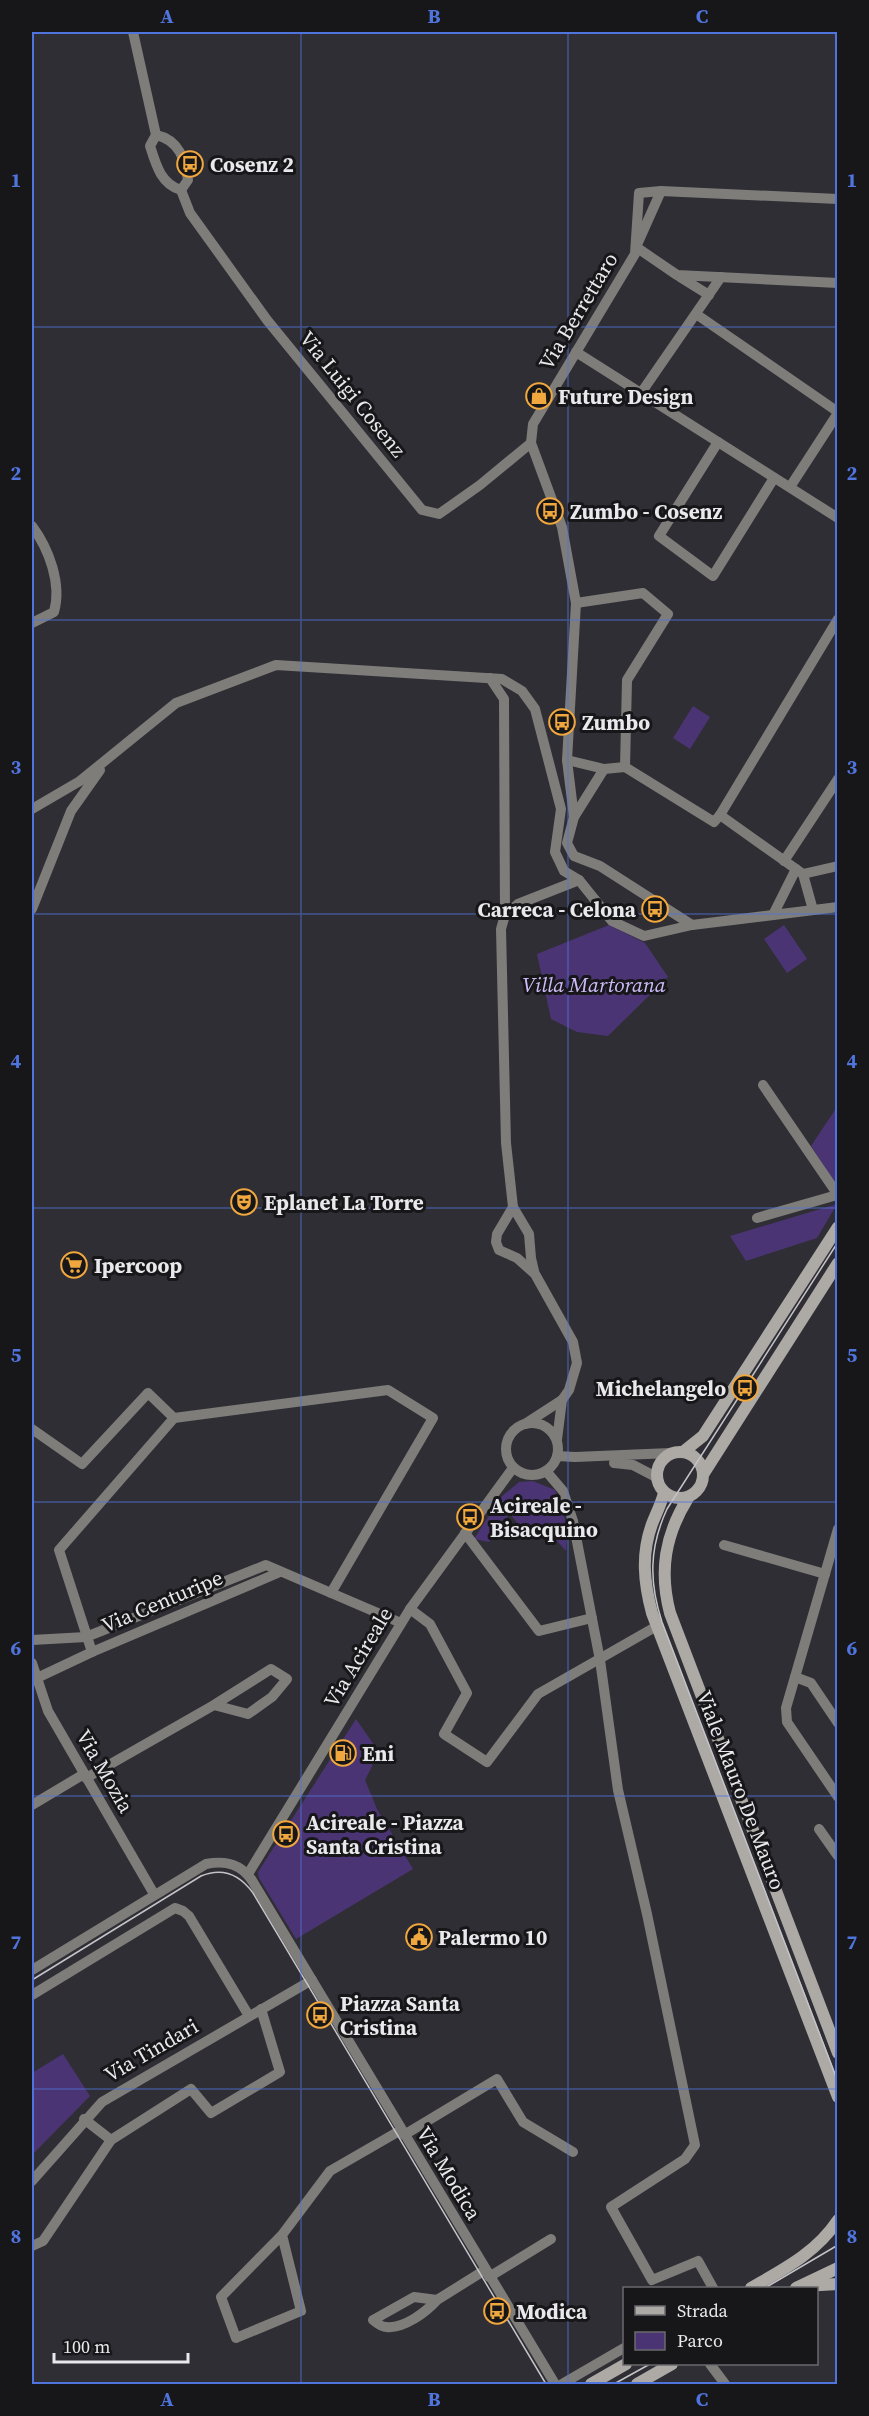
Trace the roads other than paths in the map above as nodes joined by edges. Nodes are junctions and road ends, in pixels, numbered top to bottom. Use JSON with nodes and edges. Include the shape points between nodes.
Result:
{"nodes":[{"id":1,"x":133,"y":32,"type":"edge"},
{"id":2,"x":156,"y":135,"type":"junction"},
{"id":3,"x":181,"y":190,"type":"junction"},
{"id":4,"x":661,"y":191,"type":"junction"},
{"id":5,"x":837,"y":199,"type":"edge"},
{"id":6,"x":636,"y":247,"type":"junction"},
{"id":7,"x":677,"y":275,"type":"junction"},
{"id":8,"x":721,"y":277,"type":"junction"},
{"id":9,"x":837,"y":283,"type":"edge"},
{"id":10,"x":709,"y":295,"type":"junction"},
{"id":11,"x":696,"y":314,"type":"junction"},
{"id":12,"x":576,"y":352,"type":"junction"},
{"id":13,"x":641,"y":393,"type":"junction"},
{"id":14,"x":837,"y":412,"type":"edge"},
{"id":15,"x":717,"y":442,"type":"junction"},
{"id":16,"x":531,"y":443,"type":"junction"},
{"id":17,"x":774,"y":478,"type":"junction"},
{"id":18,"x":790,"y":487,"type":"junction"},
{"id":19,"x":837,"y":518,"type":"edge"},
{"id":20,"x":32,"y":526,"type":"edge"},
{"id":21,"x":576,"y":603,"type":"junction"},
{"id":22,"x":837,"y":619,"type":"edge"},
{"id":23,"x":32,"y":623,"type":"edge"},
{"id":24,"x":489,"y":678,"type":"junction"},
{"id":25,"x":109,"y":758,"type":"junction"},
{"id":26,"x":567,"y":760,"type":"junction"},
{"id":27,"x":625,"y":766,"type":"junction"},
{"id":28,"x":604,"y":769,"type":"junction"},
{"id":29,"x":837,"y":779,"type":"edge"},
{"id":30,"x":32,"y":809,"type":"edge"},
{"id":31,"x":720,"y":815,"type":"junction"},
{"id":32,"x":574,"y":817,"type":"junction"},
{"id":33,"x":784,"y":861,"type":"junction"},
{"id":34,"x":837,"y":866,"type":"edge"},
{"id":35,"x":799,"y":872,"type":"junction"},
{"id":36,"x":579,"y":880,"type":"junction"},
{"id":37,"x":837,"y":906,"type":"edge"},
{"id":38,"x":32,"y":909,"type":"edge"},
{"id":39,"x":813,"y":910,"type":"junction"},
{"id":40,"x":505,"y":915,"type":"junction"},
{"id":41,"x":773,"y":915,"type":"junction"},
{"id":42,"x":692,"y":925,"type":"junction"},
{"id":43,"x":763,"y":1085,"type":"dead end"},
{"id":44,"x":837,"y":1195,"type":"edge"},
{"id":45,"x":513,"y":1207,"type":"junction"},
{"id":46,"x":757,"y":1218,"type":"dead end"},
{"id":47,"x":501,"y":1227,"type":"junction"},
{"id":48,"x":525,"y":1227,"type":"junction"},
{"id":49,"x":837,"y":1227,"type":"edge"},
{"id":50,"x":530,"y":1242,"type":"junction"},
{"id":51,"x":506,"y":1255,"type":"junction"},
{"id":52,"x":837,"y":1263,"type":"edge"},
{"id":53,"x":535,"y":1275,"type":"junction"},
{"id":54,"x":562,"y":1400,"type":"junction"},
{"id":55,"x":174,"y":1418,"type":"junction"},
{"id":56,"x":525,"y":1424,"type":"junction"},
{"id":57,"x":32,"y":1429,"type":"edge"},
{"id":58,"x":557,"y":1441,"type":"junction"},
{"id":59,"x":677,"y":1452,"type":"junction"},
{"id":60,"x":552,"y":1464,"type":"junction"},
{"id":61,"x":513,"y":1468,"type":"junction"},
{"id":62,"x":704,"y":1473,"type":"junction"},
{"id":63,"x":656,"y":1477,"type":"junction"},
{"id":64,"x":664,"y":1493,"type":"junction"},
{"id":65,"x":688,"y":1498,"type":"junction"},
{"id":66,"x":837,"y":1529,"type":"edge"},
{"id":67,"x":465,"y":1533,"type":"junction"},
{"id":68,"x":836,"y":1543,"type":"edge"},
{"id":69,"x":724,"y":1545,"type":"dead end"},
{"id":70,"x":280,"y":1572,"type":"junction"},
{"id":71,"x":825,"y":1574,"type":"junction"},
{"id":72,"x":331,"y":1593,"type":"junction"},
{"id":73,"x":410,"y":1609,"type":"junction"},
{"id":74,"x":592,"y":1618,"type":"junction"},
{"id":75,"x":401,"y":1623,"type":"junction"},
{"id":76,"x":657,"y":1626,"type":"junction"},
{"id":77,"x":86,"y":1636,"type":"junction"},
{"id":78,"x":32,"y":1640,"type":"edge"},
{"id":79,"x":92,"y":1652,"type":"junction"},
{"id":80,"x":600,"y":1660,"type":"junction"},
{"id":81,"x":32,"y":1663,"type":"edge"},
{"id":82,"x":795,"y":1677,"type":"junction"},
{"id":83,"x":36,"y":1678,"type":"junction"},
{"id":84,"x":214,"y":1705,"type":"junction"},
{"id":85,"x":837,"y":1722,"type":"edge"},
{"id":86,"x":85,"y":1776,"type":"junction"},
{"id":87,"x":837,"y":1797,"type":"edge"},
{"id":88,"x":32,"y":1805,"type":"edge"},
{"id":89,"x":819,"y":1828,"type":"dead end"},
{"id":90,"x":837,"y":1856,"type":"edge"},
{"id":91,"x":248,"y":1874,"type":"junction"},
{"id":92,"x":154,"y":1894,"type":"junction"},
{"id":93,"x":32,"y":1970,"type":"edge"},
{"id":94,"x":312,"y":1980,"type":"junction"},
{"id":95,"x":32,"y":1995,"type":"edge"},
{"id":96,"x":261,"y":2009,"type":"junction"},
{"id":97,"x":249,"y":2016,"type":"junction"},
{"id":98,"x":837,"y":2054,"type":"edge"},
{"id":99,"x":837,"y":2097,"type":"edge"},
{"id":100,"x":84,"y":2119,"type":"junction"},
{"id":101,"x":402,"y":2132,"type":"junction"},
{"id":102,"x":111,"y":2140,"type":"junction"},
{"id":103,"x":573,"y":2152,"type":"dead end"},
{"id":104,"x":32,"y":2181,"type":"edge"},
{"id":105,"x":837,"y":2220,"type":"edge"},
{"id":106,"x":282,"y":2235,"type":"junction"},
{"id":107,"x":551,"y":2239,"type":"dead end"},
{"id":108,"x":32,"y":2246,"type":"edge"},
{"id":109,"x":837,"y":2268,"type":"edge"},
{"id":110,"x":487,"y":2273,"type":"junction"},
{"id":111,"x":837,"y":2284,"type":"edge"},
{"id":112,"x":712,"y":2287,"type":"edge"},
{"id":113,"x":754,"y":2287,"type":"edge"},
{"id":114,"x":798,"y":2287,"type":"edge"},
{"id":115,"x":437,"y":2300,"type":"junction"},
{"id":116,"x":623,"y":2349,"type":"edge"},
{"id":117,"x":624,"y":2365,"type":"edge"},
{"id":118,"x":670,"y":2365,"type":"edge"},
{"id":119,"x":711,"y":2365,"type":"edge"},
{"id":120,"x":555,"y":2385,"type":"edge"},
{"id":121,"x":562,"y":2385,"type":"edge"},
{"id":122,"x":591,"y":2385,"type":"edge"},
{"id":123,"x":637,"y":2385,"type":"edge"},
{"id":124,"x":724,"y":2385,"type":"edge"}],
"edges":[{"from":1,"to":2,"type":"street","name":"Via Luigi Cosenz"},
{"from":2,"to":3,"type":"street","name":"Via Luigi Cosenz","via":[[150,146],[158,171],[172,187]]},
{"from":2,"to":3,"type":"street","via":[[169,138],[185,157],[188,180]]},
{"from":3,"to":16,"type":"street","name":"Via Luigi Cosenz","via":[[190,213],[267,320],[422,510],[439,514]]},
{"from":4,"to":5,"type":"street"},
{"from":4,"to":6,"type":"street"},
{"from":4,"to":6,"type":"street","name":"Via Berrettaro","via":[[639,193]]},
{"from":6,"to":7,"type":"street"},
{"from":6,"to":12,"type":"street","name":"Via Berrettaro"},
{"from":7,"to":8,"type":"street"},
{"from":7,"to":10,"type":"street"},
{"from":8,"to":9,"type":"street"},
{"from":8,"to":10,"type":"street"},
{"from":10,"to":11,"type":"street"},
{"from":11,"to":13,"type":"street"},
{"from":11,"to":14,"type":"street"},
{"from":12,"to":13,"type":"street"},
{"from":12,"to":16,"type":"street","name":"Via Berrettaro","via":[[532,424]]},
{"from":13,"to":15,"type":"street"},
{"from":14,"to":18,"type":"street"},
{"from":15,"to":17,"type":"street"},
{"from":15,"to":17,"type":"street","via":[[659,536],[713,576]]},
{"from":16,"to":21,"type":"street","via":[[562,527]]},
{"from":17,"to":18,"type":"street"},
{"from":18,"to":19,"type":"street"},
{"from":20,"to":23,"type":"street","via":[[57,586],[57,601],[54,612]]},
{"from":21,"to":26,"type":"street"},
{"from":21,"to":27,"type":"street","via":[[643,593],[668,614],[627,680]]},
{"from":22,"to":31,"type":"street"},
{"from":24,"to":25,"type":"street","via":[[276,666],[176,703]]},
{"from":24,"to":36,"type":"street","via":[[502,679],[522,691],[535,708],[561,809],[555,852],[564,871]]},
{"from":24,"to":40,"type":"street","via":[[504,699]]},
{"from":25,"to":30,"type":"street","via":[[80,781]]},
{"from":25,"to":38,"type":"street","via":[[70,811]]},
{"from":26,"to":28,"type":"street"},
{"from":26,"to":32,"type":"street"},
{"from":27,"to":28,"type":"street"},
{"from":27,"to":31,"type":"street","via":[[714,822]]},
{"from":28,"to":32,"type":"street"},
{"from":29,"to":33,"type":"street"},
{"from":31,"to":33,"type":"street"},
{"from":32,"to":42,"type":"street","via":[[567,843],[574,856],[600,866]]},
{"from":33,"to":35,"type":"street"},
{"from":34,"to":35,"type":"street"},
{"from":35,"to":39,"type":"street"},
{"from":35,"to":41,"type":"street"},
{"from":36,"to":40,"type":"street","via":[[518,904]]},
{"from":36,"to":42,"type":"street","via":[[612,921],[644,936]]},
{"from":37,"to":39,"type":"street"},
{"from":39,"to":41,"type":"street"},
{"from":40,"to":45,"type":"street","via":[[501,929],[506,1119]]},
{"from":41,"to":42,"type":"street"},
{"from":43,"to":44,"type":"street"},
{"from":44,"to":46,"type":"street"},
{"from":45,"to":47,"type":"street"},
{"from":45,"to":48,"type":"street"},
{"from":47,"to":48,"type":"street","via":[[509,1223]]},
{"from":47,"to":51,"type":"street","via":[[496,1242]]},
{"from":48,"to":50,"type":"street"},
{"from":49,"to":59,"type":"street","via":[[703,1436],[692,1447]]},
{"from":50,"to":51,"type":"street","via":[[524,1251]]},
{"from":50,"to":53,"type":"street"},
{"from":51,"to":53,"type":"street","via":[[517,1258]]},
{"from":52,"to":62,"type":"street"},
{"from":53,"to":54,"type":"street","via":[[573,1342],[578,1363]]},
{"from":54,"to":56,"type":"street"},
{"from":54,"to":58,"type":"street"},
{"from":55,"to":57,"type":"street","via":[[148,1393],[82,1464]]},
{"from":55,"to":72,"type":"street","via":[[387,1390],[433,1418]]},
{"from":55,"to":77,"type":"street","via":[[59,1550]]},
{"from":56,"to":58,"type":"street","via":[[541,1424]]},
{"from":56,"to":61,"type":"street","via":[[512,1432],[506,1446]]},
{"from":58,"to":60,"type":"street"},
{"from":59,"to":60,"type":"street"},
{"from":59,"to":62,"type":"street","via":[[698,1460]]},
{"from":59,"to":63,"type":"street","via":[[660,1463]]},
{"from":60,"to":61,"type":"street","via":[[529,1476]]},
{"from":60,"to":63,"type":"street","via":[[624,1463]]},
{"from":60,"to":74,"type":"street","via":[[569,1503]]},
{"from":61,"to":67,"type":"street","name":"Via Acireale"},
{"from":62,"to":65,"type":"street","via":[[699,1488]]},
{"from":63,"to":64,"type":"street"},
{"from":64,"to":65,"type":"street"},
{"from":64,"to":76,"type":"street","name":"Viale Mauro De Mauro","via":[[645,1555],[645,1583]]},
{"from":65,"to":98,"type":"street","name":"Viale Mauro De Mauro","via":[[666,1550],[664,1576],[670,1613]]},
{"from":66,"to":68,"type":"street"},
{"from":67,"to":73,"type":"street","name":"Via Acireale"},
{"from":67,"to":74,"type":"street","via":[[539,1631]]},
{"from":68,"to":71,"type":"street"},
{"from":69,"to":71,"type":"street"},
{"from":70,"to":72,"type":"street"},
{"from":70,"to":77,"type":"street","via":[[266,1565]]},
{"from":70,"to":79,"type":"street","name":"Via Centuripe"},
{"from":71,"to":82,"type":"street"},
{"from":72,"to":75,"type":"street"},
{"from":73,"to":75,"type":"street","name":"Via Acireale"},
{"from":73,"to":80,"type":"street","via":[[430,1624],[467,1693],[444,1734],[488,1762],[538,1694]]},
{"from":74,"to":80,"type":"street"},
{"from":75,"to":91,"type":"street","name":"Via Acireale"},
{"from":76,"to":80,"type":"street"},
{"from":76,"to":99,"type":"street","name":"Viale Mauro De Mauro"},
{"from":77,"to":78,"type":"street","name":"Via Centuripe"},
{"from":77,"to":79,"type":"street","name":"Via Centuripe"},
{"from":79,"to":83,"type":"street"},
{"from":80,"to":112,"type":"street","via":[[618,1790],[694,2145],[685,2159],[611,2207],[652,2280],[698,2261]]},
{"from":81,"to":83,"type":"street","name":"Via Mozia"},
{"from":82,"to":85,"type":"street","via":[[812,1683]]},
{"from":82,"to":87,"type":"street","via":[[786,1708],[787,1722]]},
{"from":83,"to":86,"type":"street","name":"Via Mozia","via":[[48,1711]]},
{"from":84,"to":84,"type":"street","via":[[248,1714],[272,1697],[287,1679],[271,1669]]},
{"from":84,"to":86,"type":"street"},
{"from":86,"to":88,"type":"street"},
{"from":86,"to":92,"type":"street","name":"Via Mozia"},
{"from":89,"to":90,"type":"street"},
{"from":91,"to":92,"type":"street","via":[[225,1862],[206,1864]]},
{"from":91,"to":94,"type":"street"},
{"from":92,"to":93,"type":"street"},
{"from":94,"to":96,"type":"street","name":"Via Tindari"},
{"from":94,"to":101,"type":"street","name":"Via Modica"},
{"from":95,"to":97,"type":"street","via":[[175,1908],[189,1916]]},
{"from":96,"to":97,"type":"street","name":"Via Tindari"},
{"from":96,"to":102,"type":"street","via":[[280,2072],[211,2113],[191,2089]]},
{"from":97,"to":100,"type":"street","name":"Via Tindari","via":[[102,2102]]},
{"from":100,"to":102,"type":"street"},
{"from":100,"to":104,"type":"street","name":"Via Tindari"},
{"from":101,"to":103,"type":"street","via":[[497,2079],[523,2122]]},
{"from":101,"to":106,"type":"street","via":[[330,2171]]},
{"from":101,"to":110,"type":"street","name":"Via Modica"},
{"from":102,"to":108,"type":"street","via":[[43,2241]]},
{"from":105,"to":113,"type":"street","via":[[813,2250]]},
{"from":106,"to":106,"type":"street","via":[[301,2311],[236,2338],[221,2297]]},
{"from":107,"to":110,"type":"street"},
{"from":109,"to":114,"type":"street"},
{"from":110,"to":115,"type":"street"},
{"from":110,"to":120,"type":"street","name":"Via Modica"},
{"from":111,"to":114,"type":"street"},
{"from":115,"to":115,"type":"street","via":[[414,2297],[373,2320],[383,2327],[399,2327]]},
{"from":116,"to":121,"type":"street"},
{"from":117,"to":122,"type":"street"},
{"from":118,"to":123,"type":"street"},
{"from":119,"to":124,"type":"street"}]}
